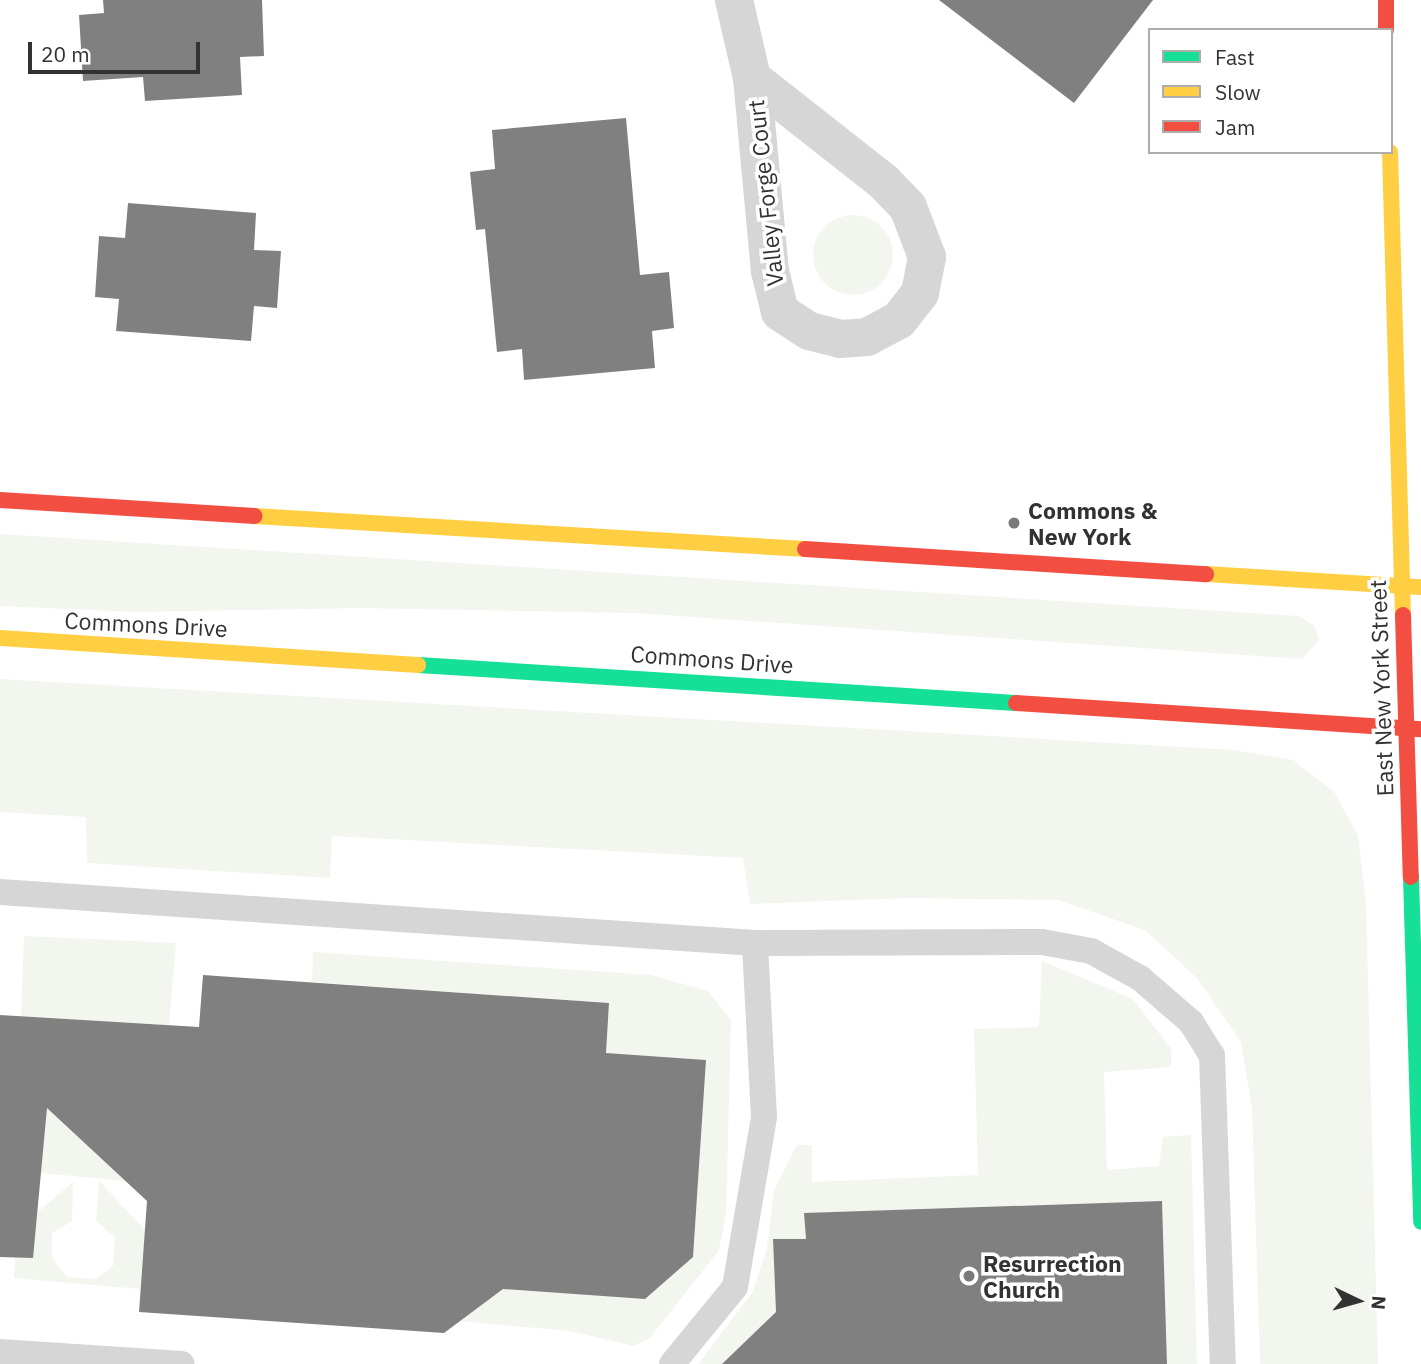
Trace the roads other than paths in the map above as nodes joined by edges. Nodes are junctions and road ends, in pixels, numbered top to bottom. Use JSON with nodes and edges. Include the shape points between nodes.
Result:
{"nodes":[{"id":1,"x":734,"y":0,"type":"edge"},
{"id":2,"x":1386,"y":0,"type":"edge"},
{"id":3,"x":1387,"y":28,"type":"edge"},
{"id":4,"x":752,"y":78,"type":"junction"},
{"id":5,"x":1390,"y":154,"type":"edge"},
{"id":6,"x":0,"y":500,"type":"edge"},
{"id":7,"x":1400,"y":585,"type":"junction"},
{"id":8,"x":1421,"y":587,"type":"edge"},
{"id":9,"x":0,"y":638,"type":"edge"},
{"id":10,"x":1413,"y":728,"type":"edge"},
{"id":11,"x":0,"y":891,"type":"edge"},
{"id":12,"x":755,"y":943,"type":"junction"},
{"id":13,"x":1421,"y":1222,"type":"edge"},
{"id":14,"x":0,"y":1352,"type":"edge"},
{"id":15,"x":182,"y":1364,"type":"edge"},
{"id":16,"x":672,"y":1364,"type":"edge"},
{"id":17,"x":1223,"y":1364,"type":"edge"}],
"edges":[{"from":1,"to":4,"type":"street","name":"Valley Forge Court"},
{"from":2,"to":3,"type":"street"},
{"from":4,"to":4,"type":"street","name":"Valley Forge Court","via":[[769,271],[780,312],[809,331],[840,339],[867,337],[899,320],[920,293],[927,257],[908,207],[884,182]]},
{"from":5,"to":7,"type":"street","name":"East New York Street"},
{"from":6,"to":7,"type":"street"},
{"from":7,"to":8,"type":"street"},
{"from":7,"to":10,"type":"street","name":"East New York Street"},
{"from":9,"to":10,"type":"street","name":"Commons Drive"},
{"from":10,"to":13,"type":"street","name":"East New York Street"},
{"from":11,"to":12,"type":"lane"},
{"from":12,"to":16,"type":"lane","via":[[764,1117],[735,1287]]},
{"from":12,"to":17,"type":"lane","via":[[1042,942],[1079,948],[1140,978],[1191,1022],[1212,1055]]},
{"from":14,"to":15,"type":"lane"}]}
